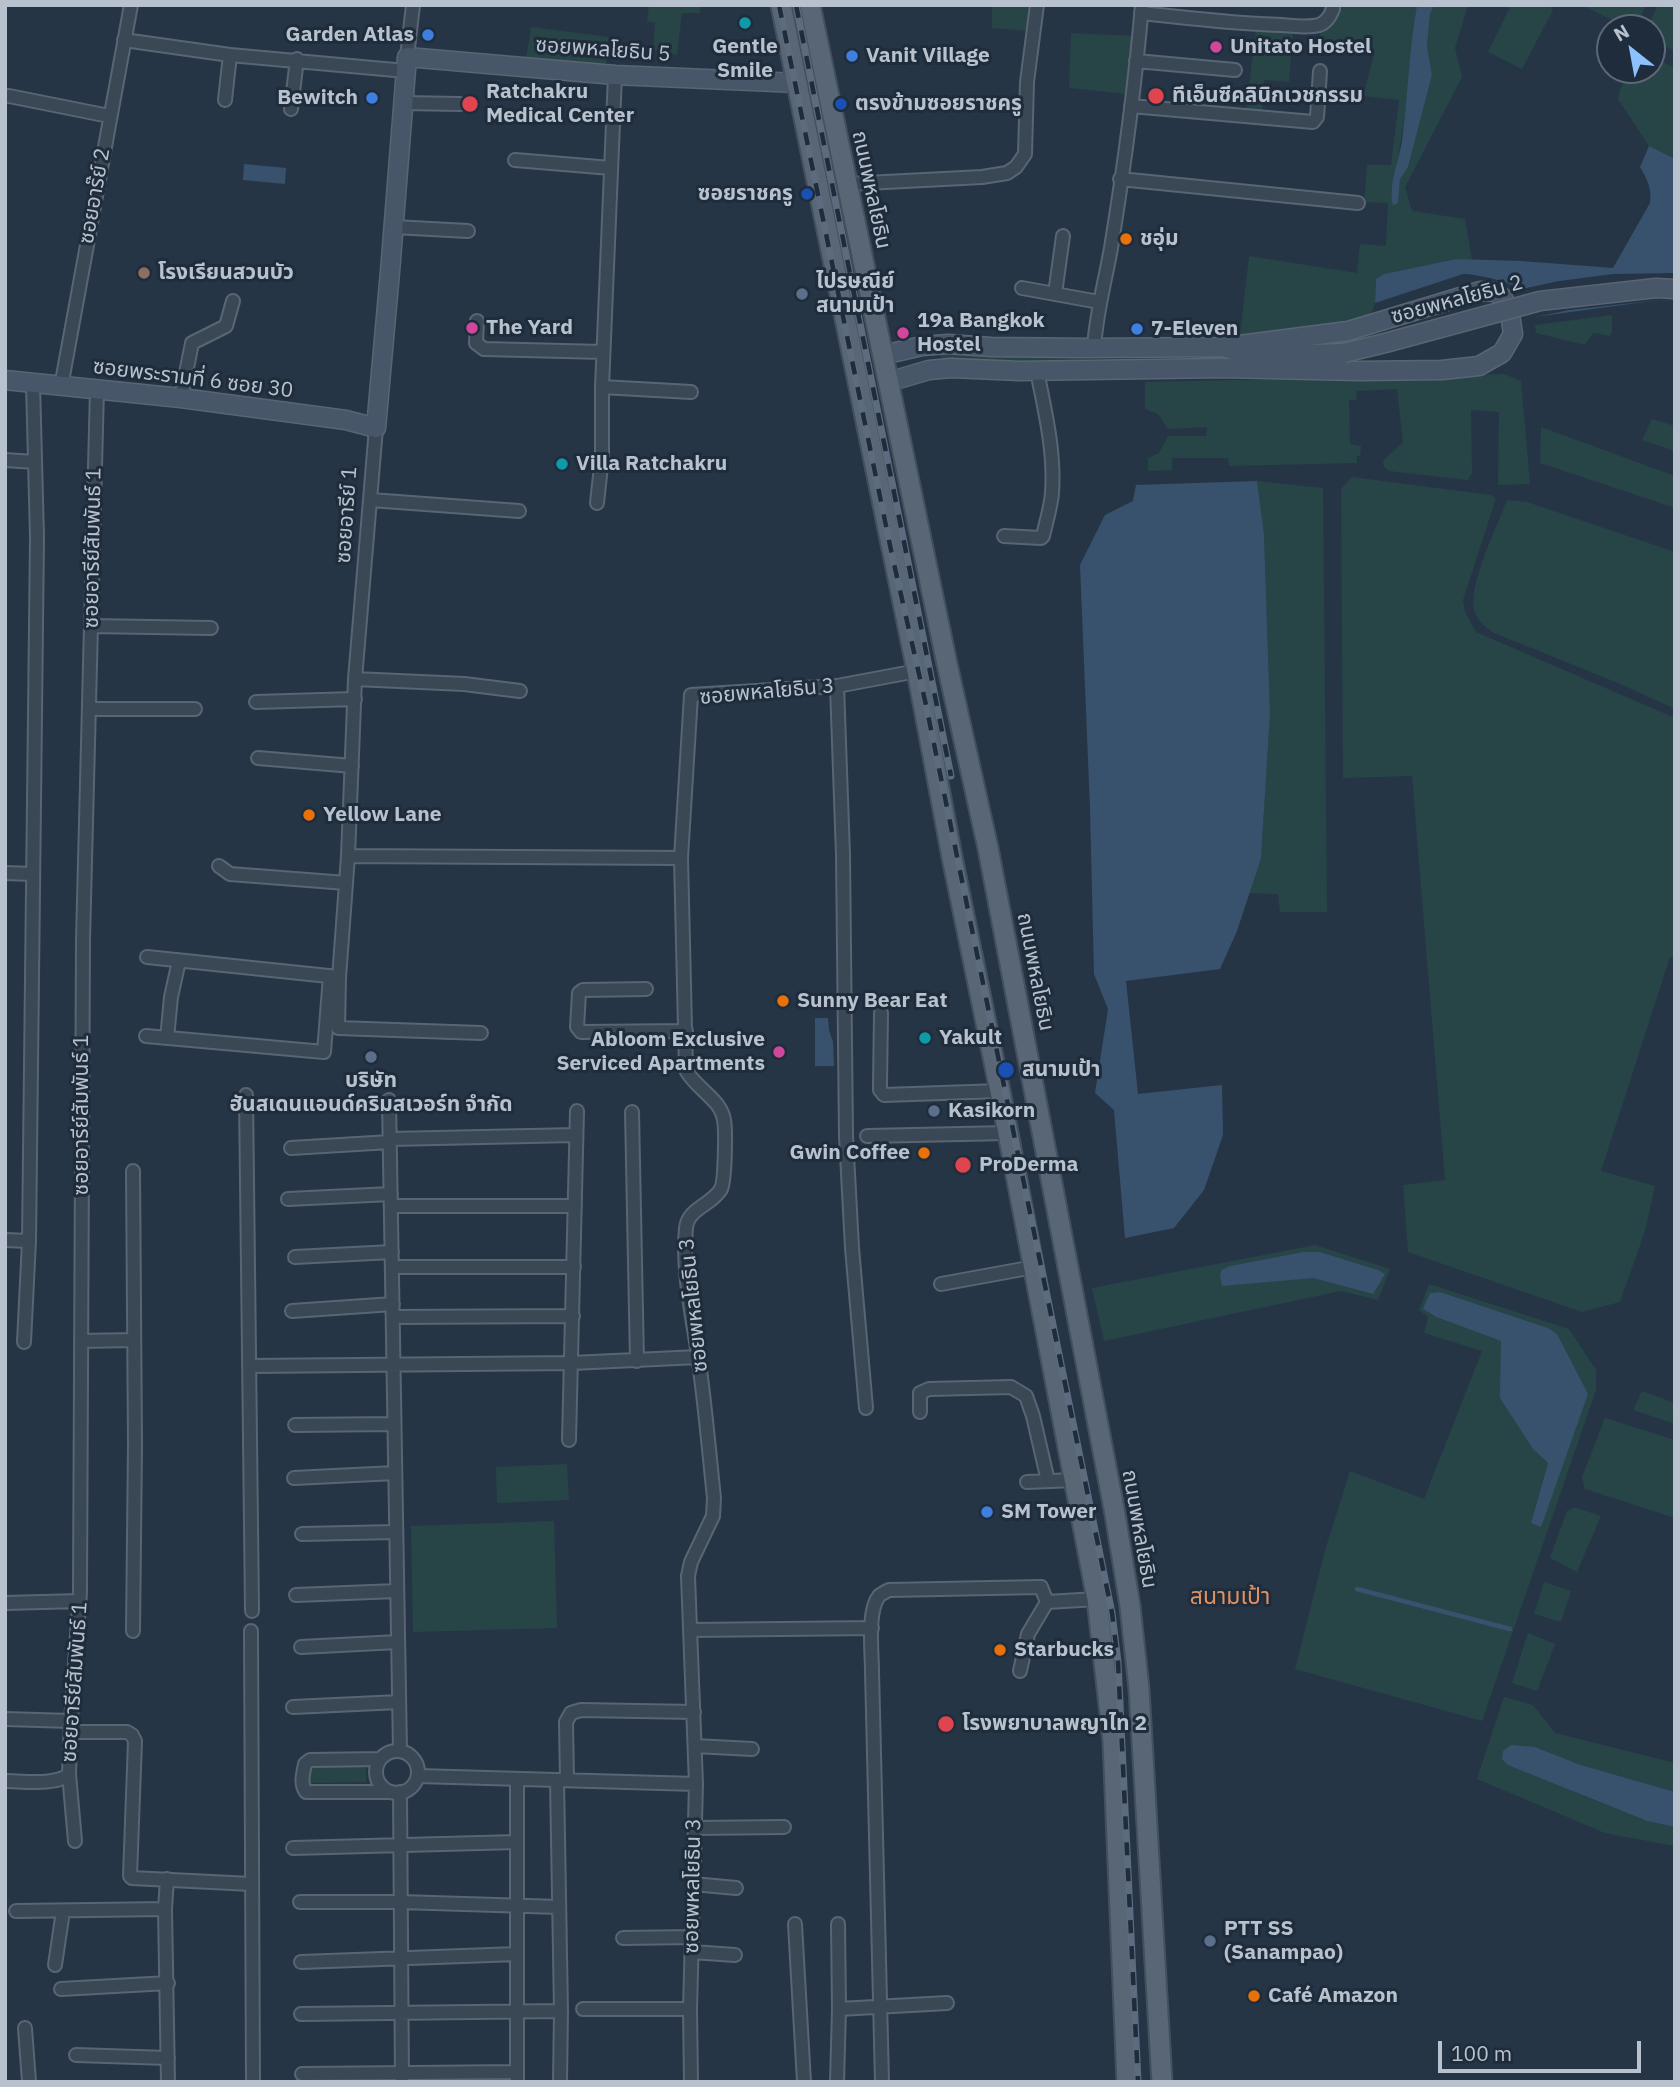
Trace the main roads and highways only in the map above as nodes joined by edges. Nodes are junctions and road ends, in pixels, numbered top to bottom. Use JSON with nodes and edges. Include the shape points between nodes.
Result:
{"nodes":[{"id":1,"x":781,"y":5,"type":"edge"},
{"id":2,"x":810,"y":5,"type":"edge"},
{"id":3,"x":825,"y":79,"type":"junction"},
{"id":4,"x":797,"y":83,"type":"junction"},
{"id":5,"x":883,"y":355,"type":"junction"},
{"id":6,"x":855,"y":367,"type":"junction"},
{"id":7,"x":947,"y":664,"type":"junction"},
{"id":8,"x":917,"y":671,"type":"junction"},
{"id":9,"x":1071,"y":1282,"type":"junction"},
{"id":10,"x":1038,"y":1289,"type":"junction"},
{"id":11,"x":1153,"y":1941,"type":"junction"},
{"id":12,"x":1121,"y":1942,"type":"junction"},
{"id":13,"x":1127,"y":2082,"type":"edge"},
{"id":14,"x":1162,"y":2082,"type":"edge"}],
"edges":[{"from":1,"to":4,"type":"main road"},
{"from":2,"to":3,"type":"main road","name":"ถนนพหลโยธิน"},
{"from":3,"to":4,"type":"main road"},
{"from":3,"to":5,"type":"main road","name":"ถนนพหลโยธิน"},
{"from":4,"to":6,"type":"main road"},
{"from":5,"to":6,"type":"main road"},
{"from":5,"to":7,"type":"main road","name":"ถนนพหลโยธิน"},
{"from":6,"to":8,"type":"main road"},
{"from":7,"to":8,"type":"main road"},
{"from":7,"to":9,"type":"main road","name":"ถนนพหลโยธิน","via":[[988,848]]},
{"from":8,"to":10,"type":"main road"},
{"from":9,"to":10,"type":"main road"},
{"from":9,"to":11,"type":"main road","name":"ถนนพหลโยธิน","via":[[1136,1650]]},
{"from":10,"to":12,"type":"main road","via":[[1097,1599],[1113,1741]]},
{"from":11,"to":12,"type":"main road"},
{"from":11,"to":14,"type":"main road","name":"ถนนพหลโยธิน"},
{"from":12,"to":13,"type":"main road"}]}
